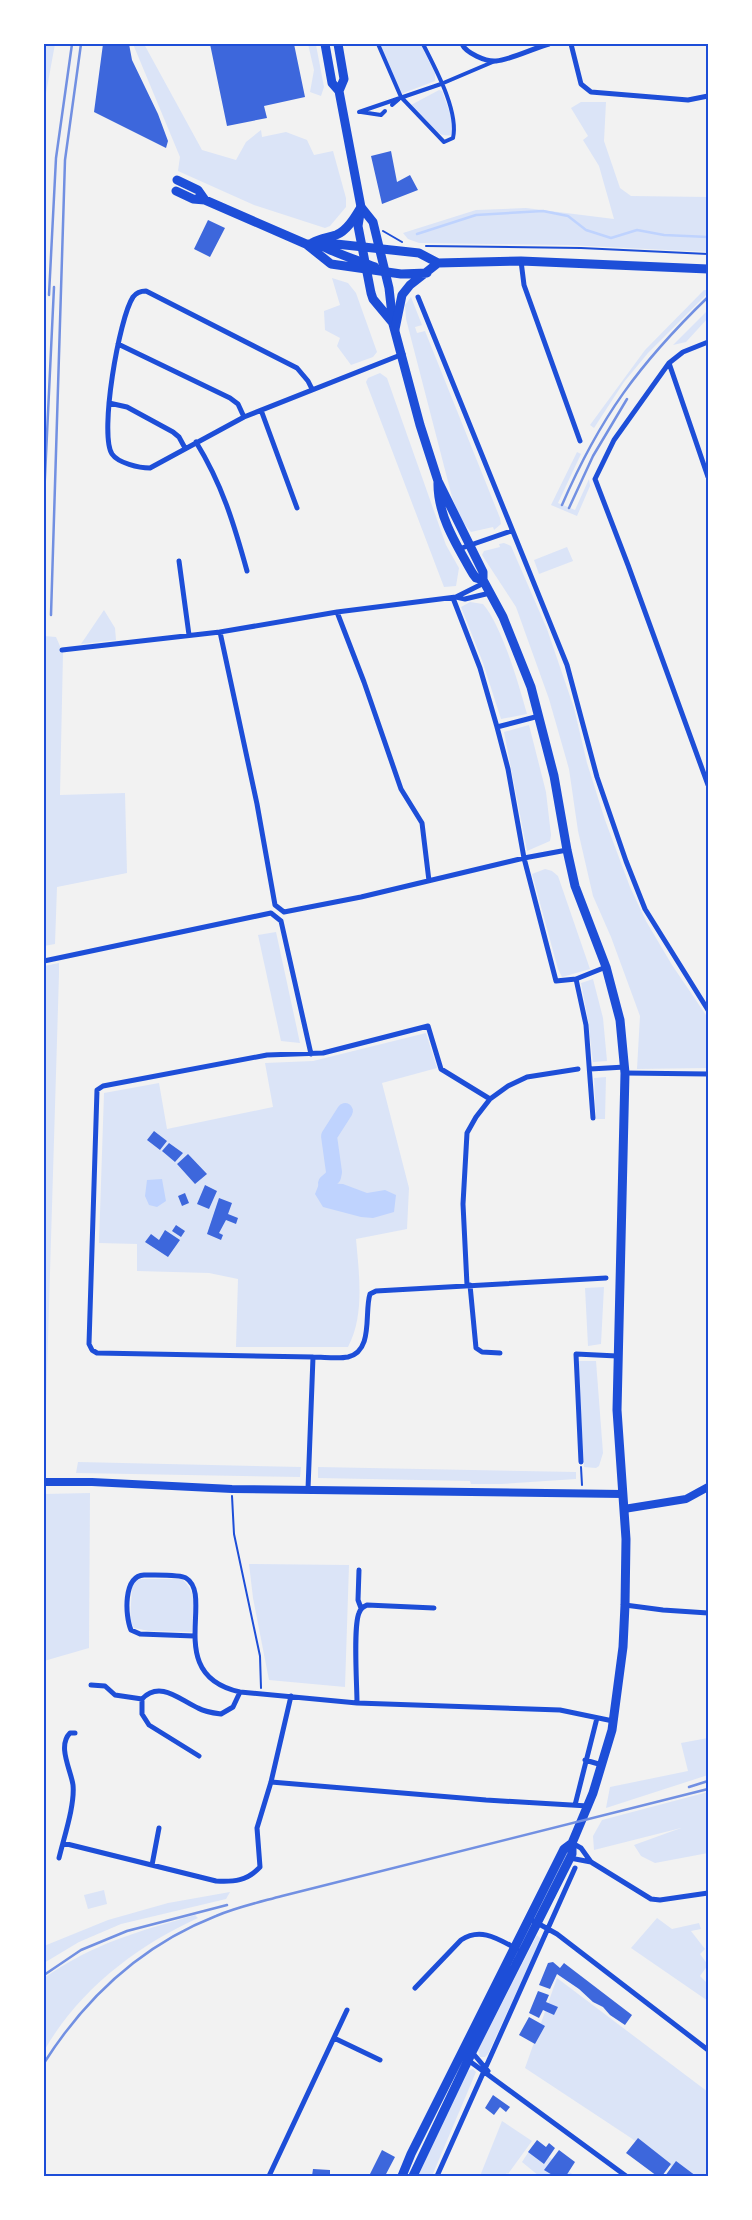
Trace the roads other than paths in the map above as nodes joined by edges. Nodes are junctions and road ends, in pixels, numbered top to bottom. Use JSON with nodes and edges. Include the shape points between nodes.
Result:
{"nodes":[{"id":1,"x":325,"y":44,"type":"edge"},
{"id":2,"x":338,"y":44,"type":"edge"},
{"id":3,"x":378,"y":44,"type":"edge"},
{"id":4,"x":423,"y":44,"type":"edge"},
{"id":5,"x":462,"y":44,"type":"edge"},
{"id":6,"x":549,"y":44,"type":"edge"},
{"id":7,"x":571,"y":44,"type":"edge"},
{"id":8,"x":495,"y":62,"type":"junction"},
{"id":9,"x":442,"y":84,"type":"junction"},
{"id":10,"x":339,"y":91,"type":"junction"},
{"id":11,"x":708,"y":96,"type":"edge"},
{"id":12,"x":401,"y":97,"type":"junction"},
{"id":13,"x":392,"y":105,"type":"dead end"},
{"id":14,"x":385,"y":111,"type":"dead end"},
{"id":15,"x":177,"y":180,"type":"dead end"},
{"id":16,"x":176,"y":191,"type":"dead end"},
{"id":17,"x":206,"y":200,"type":"junction"},
{"id":18,"x":361,"y":207,"type":"junction"},
{"id":19,"x":312,"y":244,"type":"junction"},
{"id":20,"x":364,"y":248,"type":"junction"},
{"id":21,"x":380,"y":250,"type":"junction"},
{"id":22,"x":521,"y":261,"type":"junction"},
{"id":23,"x":438,"y":263,"type":"junction"},
{"id":24,"x":367,"y":266,"type":"junction"},
{"id":25,"x":708,"y":269,"type":"edge"},
{"id":26,"x":385,"y":272,"type":"junction"},
{"id":27,"x":427,"y":273,"type":"junction"},
{"id":28,"x":418,"y":297,"type":"dead end"},
{"id":29,"x":394,"y":326,"type":"junction"},
{"id":30,"x":708,"y":342,"type":"edge"},
{"id":31,"x":118,"y":344,"type":"junction"},
{"id":32,"x":403,"y":354,"type":"junction"},
{"id":33,"x":669,"y":363,"type":"junction"},
{"id":34,"x":312,"y":389,"type":"junction"},
{"id":35,"x":110,"y":403,"type":"junction"},
{"id":36,"x":261,"y":410,"type":"junction"},
{"id":37,"x":244,"y":416,"type":"junction"},
{"id":38,"x":196,"y":442,"type":"junction"},
{"id":39,"x":580,"y":442,"type":"dead end"},
{"id":40,"x":185,"y":448,"type":"junction"},
{"id":41,"x":708,"y":477,"type":"edge"},
{"id":42,"x":438,"y":481,"type":"junction"},
{"id":43,"x":297,"y":508,"type":"dead end"},
{"id":44,"x":511,"y":531,"type":"junction"},
{"id":45,"x":468,"y":545,"type":"junction"},
{"id":46,"x":459,"y":549,"type":"junction"},
{"id":47,"x":178,"y":561,"type":"dead end"},
{"id":48,"x":247,"y":571,"type":"dead end"},
{"id":49,"x":483,"y":582,"type":"junction"},
{"id":50,"x":490,"y":593,"type":"junction"},
{"id":51,"x":454,"y":597,"type":"junction"},
{"id":52,"x":336,"y":612,"type":"junction"},
{"id":53,"x":220,"y":632,"type":"junction"},
{"id":54,"x":189,"y":636,"type":"junction"},
{"id":55,"x":62,"y":650,"type":"dead end"},
{"id":56,"x":539,"y":716,"type":"junction"},
{"id":57,"x":497,"y":727,"type":"junction"},
{"id":58,"x":708,"y":785,"type":"edge"},
{"id":59,"x":566,"y":850,"type":"junction"},
{"id":60,"x":524,"y":858,"type":"junction"},
{"id":61,"x":429,"y":881,"type":"junction"},
{"id":62,"x":44,"y":961,"type":"edge"},
{"id":63,"x":606,"y":967,"type":"junction"},
{"id":64,"x":576,"y":979,"type":"junction"},
{"id":65,"x":708,"y":1010,"type":"edge"},
{"id":66,"x":311,"y":1054,"type":"junction"},
{"id":67,"x":578,"y":1069,"type":"dead end"},
{"id":68,"x":590,"y":1070,"type":"junction"},
{"id":69,"x":625,"y":1070,"type":"junction"},
{"id":70,"x":708,"y":1074,"type":"edge"},
{"id":71,"x":490,"y":1099,"type":"junction"},
{"id":72,"x":593,"y":1118,"type":"dead end"},
{"id":73,"x":606,"y":1278,"type":"dead end"},
{"id":74,"x":468,"y":1285,"type":"junction"},
{"id":75,"x":500,"y":1353,"type":"dead end"},
{"id":76,"x":313,"y":1356,"type":"junction"},
{"id":77,"x":617,"y":1356,"type":"junction"},
{"id":78,"x":581,"y":1462,"type":"road end"},
{"id":79,"x":44,"y":1482,"type":"edge"},
{"id":80,"x":708,"y":1486,"type":"edge"},
{"id":81,"x":308,"y":1489,"type":"junction"},
{"id":82,"x":623,"y":1494,"type":"junction"},
{"id":83,"x":624,"y":1509,"type":"junction"},
{"id":84,"x":359,"y":1570,"type":"dead end"},
{"id":85,"x":625,"y":1605,"type":"junction"},
{"id":86,"x":361,"y":1608,"type":"junction"},
{"id":87,"x":434,"y":1608,"type":"dead end"},
{"id":88,"x":708,"y":1613,"type":"edge"},
{"id":89,"x":194,"y":1636,"type":"junction"},
{"id":90,"x":91,"y":1685,"type":"dead end"},
{"id":91,"x":240,"y":1692,"type":"junction"},
{"id":92,"x":291,"y":1696,"type":"junction"},
{"id":93,"x":142,"y":1700,"type":"junction"},
{"id":94,"x":357,"y":1703,"type":"junction"},
{"id":95,"x":597,"y":1718,"type":"junction"},
{"id":96,"x":613,"y":1721,"type":"junction"},
{"id":97,"x":75,"y":1733,"type":"dead end"},
{"id":98,"x":199,"y":1756,"type":"dead end"},
{"id":99,"x":585,"y":1760,"type":"junction"},
{"id":100,"x":602,"y":1766,"type":"junction"},
{"id":101,"x":271,"y":1782,"type":"junction"},
{"id":102,"x":587,"y":1803,"type":"junction"},
{"id":103,"x":575,"y":1805,"type":"junction"},
{"id":104,"x":160,"y":1828,"type":"dead end"},
{"id":105,"x":573,"y":1840,"type":"junction"},
{"id":106,"x":62,"y":1843,"type":"junction"},
{"id":107,"x":59,"y":1858,"type":"dead end"},
{"id":108,"x":570,"y":1858,"type":"junction"},
{"id":109,"x":591,"y":1862,"type":"junction"},
{"id":110,"x":152,"y":1865,"type":"junction"},
{"id":111,"x":575,"y":1868,"type":"dead end"},
{"id":112,"x":708,"y":1893,"type":"edge"},
{"id":113,"x":534,"y":1921,"type":"junction"},
{"id":114,"x":548,"y":1929,"type":"junction"},
{"id":115,"x":519,"y":1950,"type":"junction"},
{"id":116,"x":415,"y":1988,"type":"dead end"},
{"id":117,"x":347,"y":2010,"type":"dead end"},
{"id":118,"x":334,"y":2038,"type":"junction"},
{"id":119,"x":708,"y":2050,"type":"edge"},
{"id":120,"x":467,"y":2053,"type":"junction"},
{"id":121,"x":380,"y":2060,"type":"dead end"},
{"id":122,"x":485,"y":2069,"type":"junction"},
{"id":123,"x":269,"y":2176,"type":"edge"},
{"id":124,"x":402,"y":2176,"type":"edge"},
{"id":125,"x":413,"y":2176,"type":"edge"},
{"id":126,"x":437,"y":2176,"type":"edge"},
{"id":127,"x":626,"y":2176,"type":"edge"}],
"edges":[{"from":1,"to":10,"type":"main road","via":[[332,83]]},
{"from":2,"to":10,"type":"main road","via":[[344,79]]},
{"from":3,"to":12,"type":"street"},
{"from":4,"to":9,"type":"street"},
{"from":5,"to":8,"type":"street","via":[[477,56]]},
{"from":6,"to":8,"type":"street"},
{"from":7,"to":11,"type":"street","via":[[581,84],[590,92],[688,100]]},
{"from":8,"to":9,"type":"street"},
{"from":9,"to":12,"type":"street"},
{"from":9,"to":12,"type":"street","via":[[455,130],[453,138],[444,142]]},
{"from":10,"to":18,"type":"main road"},
{"from":12,"to":13,"type":"street"},
{"from":12,"to":14,"type":"street","via":[[359,112],[381,115]]},
{"from":15,"to":17,"type":"main road","via":[[198,190]]},
{"from":16,"to":17,"type":"main road","via":[[193,199]]},
{"from":17,"to":19,"type":"main road"},
{"from":18,"to":19,"type":"main road","via":[[343,231],[322,237]]},
{"from":18,"to":20,"type":"main road","via":[[358,226]]},
{"from":18,"to":21,"type":"main road","via":[[373,222]]},
{"from":19,"to":20,"type":"main road"},
{"from":19,"to":24,"type":"main road"},
{"from":20,"to":21,"type":"main road"},
{"from":20,"to":24,"type":"main road"},
{"from":21,"to":23,"type":"main road","via":[[419,254]]},
{"from":21,"to":26,"type":"main road"},
{"from":22,"to":23,"type":"main road"},
{"from":22,"to":25,"type":"main road"},
{"from":22,"to":39,"type":"street","via":[[524,285]]},
{"from":23,"to":27,"type":"main road"},
{"from":24,"to":26,"type":"main road"},
{"from":24,"to":29,"type":"main road","via":[[373,299]]},
{"from":26,"to":27,"type":"main road"},
{"from":26,"to":29,"type":"main road"},
{"from":27,"to":29,"type":"main road","via":[[402,295]]},
{"from":28,"to":44,"type":"street"},
{"from":29,"to":32,"type":"main road"},
{"from":30,"to":33,"type":"street","via":[[682,352]]},
{"from":31,"to":34,"type":"street","via":[[128,305],[134,294],[146,291],[297,368]]},
{"from":31,"to":35,"type":"street"},
{"from":31,"to":37,"type":"street","via":[[230,398],[238,404]]},
{"from":32,"to":34,"type":"street"},
{"from":32,"to":42,"type":"main road"},
{"from":33,"to":41,"type":"street"},
{"from":33,"to":58,"type":"street","via":[[614,440],[595,479]]},
{"from":34,"to":36,"type":"street"},
{"from":35,"to":40,"type":"street","via":[[127,407],[173,432],[180,437]]},
{"from":35,"to":40,"type":"street","via":[[107,440],[118,460],[150,468]]},
{"from":36,"to":37,"type":"street"},
{"from":36,"to":43,"type":"street"},
{"from":37,"to":38,"type":"street"},
{"from":38,"to":40,"type":"street"},
{"from":38,"to":48,"type":"street","via":[[216,477]]},
{"from":42,"to":45,"type":"main road"},
{"from":42,"to":46,"type":"main road","via":[[440,505]]},
{"from":44,"to":45,"type":"street"},
{"from":44,"to":65,"type":"street","via":[[567,665],[611,820],[646,909]]},
{"from":45,"to":46,"type":"street"},
{"from":45,"to":49,"type":"main road","via":[[483,572]]},
{"from":46,"to":49,"type":"main road","via":[[473,574]]},
{"from":47,"to":54,"type":"street"},
{"from":49,"to":50,"type":"main road"},
{"from":49,"to":51,"type":"street"},
{"from":50,"to":51,"type":"street","via":[[466,599]]},
{"from":50,"to":56,"type":"main road","via":[[519,654]]},
{"from":51,"to":52,"type":"street"},
{"from":51,"to":57,"type":"street"},
{"from":52,"to":53,"type":"street"},
{"from":52,"to":61,"type":"street","via":[[401,789],[422,823]]},
{"from":53,"to":54,"type":"street"},
{"from":53,"to":61,"type":"street","via":[[276,905],[280,910],[284,912]]},
{"from":54,"to":55,"type":"street"},
{"from":56,"to":57,"type":"street"},
{"from":56,"to":59,"type":"main road","via":[[554,776]]},
{"from":57,"to":60,"type":"street"},
{"from":59,"to":60,"type":"street"},
{"from":59,"to":63,"type":"main road"},
{"from":60,"to":61,"type":"street"},
{"from":60,"to":64,"type":"street","via":[[556,981]]},
{"from":62,"to":66,"type":"street","via":[[271,913],[281,920]]},
{"from":63,"to":64,"type":"street"},
{"from":63,"to":69,"type":"main road","via":[[620,1020]]},
{"from":64,"to":68,"type":"street","via":[[586,1025]]},
{"from":66,"to":71,"type":"street","via":[[428,1026],[441,1069]]},
{"from":66,"to":76,"type":"street","via":[[267,1055],[104,1086],[97,1090],[89,1344],[97,1353]]},
{"from":67,"to":71,"type":"street","via":[[527,1077]]},
{"from":68,"to":69,"type":"street"},
{"from":68,"to":72,"type":"street"},
{"from":69,"to":70,"type":"street"},
{"from":69,"to":77,"type":"main road"},
{"from":71,"to":74,"type":"street","via":[[468,1133],[463,1204]]},
{"from":73,"to":74,"type":"street"},
{"from":74,"to":75,"type":"street","via":[[476,1348],[482,1352]]},
{"from":74,"to":76,"type":"street","via":[[376,1290],[367,1302],[365,1342],[361,1348],[347,1357]]},
{"from":76,"to":81,"type":"street"},
{"from":77,"to":78,"type":"street","via":[[576,1354]]},
{"from":77,"to":82,"type":"main road"},
{"from":79,"to":81,"type":"main road"},
{"from":80,"to":83,"type":"main road","via":[[686,1499]]},
{"from":81,"to":82,"type":"main road"},
{"from":82,"to":83,"type":"main road"},
{"from":83,"to":85,"type":"main road"},
{"from":84,"to":86,"type":"street","via":[[358,1600]]},
{"from":85,"to":88,"type":"street"},
{"from":85,"to":96,"type":"main road"},
{"from":86,"to":87,"type":"street","via":[[367,1605]]},
{"from":86,"to":94,"type":"street","via":[[357,1635]]},
{"from":89,"to":89,"type":"street","via":[[196,1593],[184,1576],[142,1575],[128,1586],[128,1623],[131,1630],[140,1634]]},
{"from":89,"to":91,"type":"street","via":[[195,1650],[212,1680],[225,1689]]},
{"from":90,"to":93,"type":"street","via":[[105,1686],[115,1695]]},
{"from":91,"to":92,"type":"street"},
{"from":91,"to":93,"type":"street","via":[[234,1707],[221,1714],[199,1709],[167,1692],[153,1692]]},
{"from":92,"to":94,"type":"street"},
{"from":92,"to":101,"type":"street"},
{"from":93,"to":98,"type":"street","via":[[142,1714],[149,1725]]},
{"from":94,"to":95,"type":"street","via":[[560,1710]]},
{"from":95,"to":96,"type":"street"},
{"from":95,"to":99,"type":"street"},
{"from":96,"to":100,"type":"main road"},
{"from":97,"to":106,"type":"street","via":[[70,1733],[65,1742],[74,1792]]},
{"from":99,"to":100,"type":"street"},
{"from":99,"to":103,"type":"street"},
{"from":100,"to":102,"type":"main road"},
{"from":101,"to":103,"type":"street"},
{"from":101,"to":110,"type":"street","via":[[257,1828],[260,1868],[249,1877],[232,1882],[216,1881]]},
{"from":102,"to":103,"type":"street"},
{"from":102,"to":105,"type":"main road"},
{"from":104,"to":110,"type":"street"},
{"from":105,"to":108,"type":"main road"},
{"from":105,"to":109,"type":"street"},
{"from":105,"to":113,"type":"main road","via":[[564,1849]]},
{"from":106,"to":107,"type":"street"},
{"from":106,"to":110,"type":"street"},
{"from":108,"to":109,"type":"street"},
{"from":108,"to":113,"type":"main road"},
{"from":109,"to":112,"type":"street","via":[[651,1899]]},
{"from":111,"to":114,"type":"street"},
{"from":113,"to":114,"type":"street"},
{"from":113,"to":115,"type":"main road"},
{"from":114,"to":119,"type":"street"},
{"from":114,"to":122,"type":"street"},
{"from":115,"to":116,"type":"street","via":[[486,1934],[469,1935]]},
{"from":115,"to":120,"type":"main road"},
{"from":117,"to":118,"type":"street"},
{"from":118,"to":121,"type":"street"},
{"from":118,"to":123,"type":"street"},
{"from":120,"to":122,"type":"street"},
{"from":120,"to":122,"type":"street"},
{"from":120,"to":124,"type":"main road","via":[[410,2154]]},
{"from":120,"to":125,"type":"main road"},
{"from":122,"to":126,"type":"street"},
{"from":122,"to":127,"type":"street"}]}
